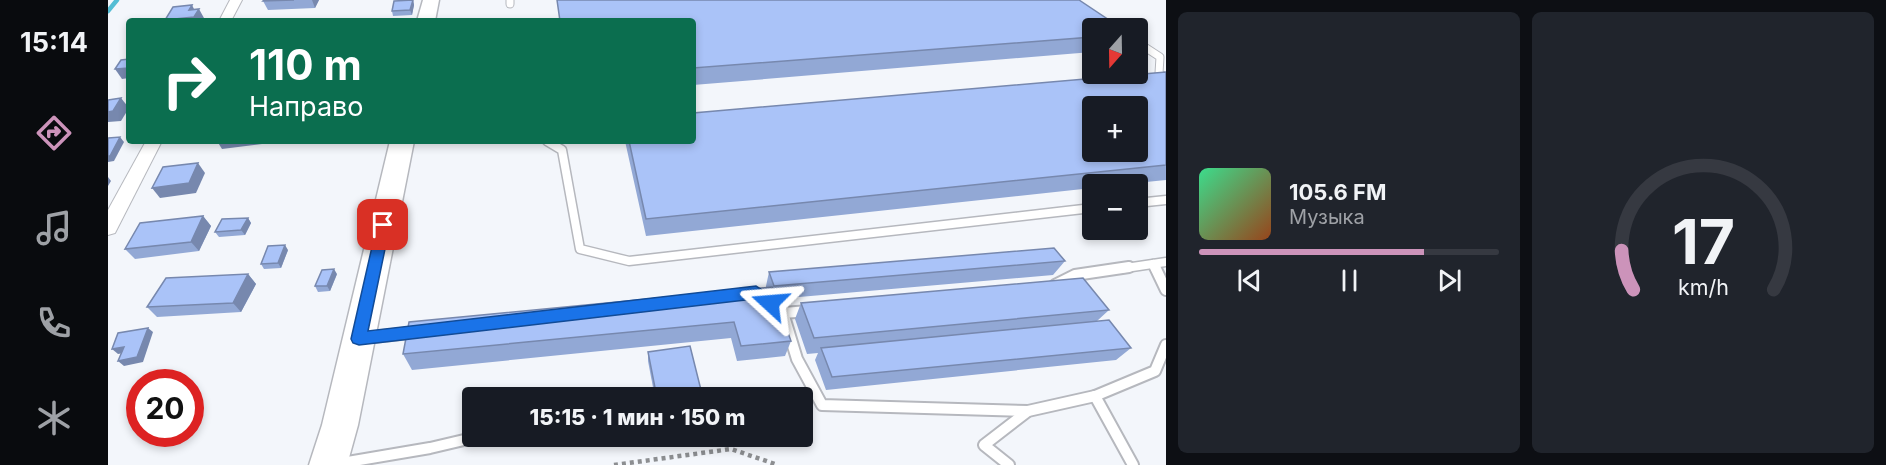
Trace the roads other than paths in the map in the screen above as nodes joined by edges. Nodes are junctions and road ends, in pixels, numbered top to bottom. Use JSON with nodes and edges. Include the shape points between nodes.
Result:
{"nodes":[{"id":1,"x":236,"y":0,"type":"edge"},
{"id":2,"x":432,"y":0,"type":"edge"},
{"id":3,"x":227,"y":18,"type":"edge"},
{"id":4,"x":427,"y":18,"type":"edge"},
{"id":5,"x":1148,"y":49,"type":"edge"},
{"id":6,"x":1166,"y":78,"type":"edge"},
{"id":7,"x":151,"y":144,"type":"edge"},
{"id":8,"x":401,"y":144,"type":"edge"},
{"id":9,"x":552,"y":144,"type":"edge"},
{"id":10,"x":1166,"y":200,"type":"edge"},
{"id":11,"x":1148,"y":202,"type":"edge"},
{"id":12,"x":1082,"y":209,"type":"edge"},
{"id":13,"x":108,"y":228,"type":"edge"},
{"id":14,"x":1166,"y":262,"type":"edge"},
{"id":15,"x":1153,"y":264,"type":"junction"},
{"id":16,"x":1047,"y":289,"type":"edge"},
{"id":17,"x":1166,"y":290,"type":"edge"},
{"id":18,"x":765,"y":299,"type":"edge"},
{"id":19,"x":818,"y":310,"type":"edge"},
{"id":20,"x":783,"y":313,"type":"junction"},
{"id":21,"x":429,"y":330,"type":"edge"},
{"id":22,"x":359,"y":339,"type":"junction"},
{"id":23,"x":1166,"y":345,"type":"edge"},
{"id":24,"x":1095,"y":396,"type":"junction"},
{"id":25,"x":1028,"y":411,"type":"junction"},
{"id":26,"x":462,"y":440,"type":"edge"},
{"id":27,"x":328,"y":465,"type":"edge"},
{"id":28,"x":1009,"y":465,"type":"edge"},
{"id":29,"x":1133,"y":465,"type":"edge"}],
"edges":[{"from":1,"to":3,"type":"street"},
{"from":2,"to":4,"type":"street"},
{"from":5,"to":6,"type":"lane","via":[[1161,57],[1159,73]]},
{"from":7,"to":13,"type":"street"},
{"from":8,"to":22,"type":"street"},
{"from":9,"to":12,"type":"lane","via":[[562,150],[580,249],[629,261]]},
{"from":10,"to":11,"type":"lane"},
{"from":14,"to":15,"type":"lane"},
{"from":15,"to":16,"type":"lane","via":[[1075,275]]},
{"from":15,"to":17,"type":"lane"},
{"from":18,"to":20,"type":"lane"},
{"from":19,"to":20,"type":"lane"},
{"from":20,"to":25,"type":"lane","via":[[797,359],[822,405]]},
{"from":21,"to":22,"type":"lane"},
{"from":22,"to":27,"type":"street"},
{"from":23,"to":24,"type":"lane","via":[[1155,371]]},
{"from":24,"to":25,"type":"lane"},
{"from":24,"to":29,"type":"lane"},
{"from":25,"to":28,"type":"lane","via":[[984,446]]},
{"from":26,"to":27,"type":"lane"}]}
